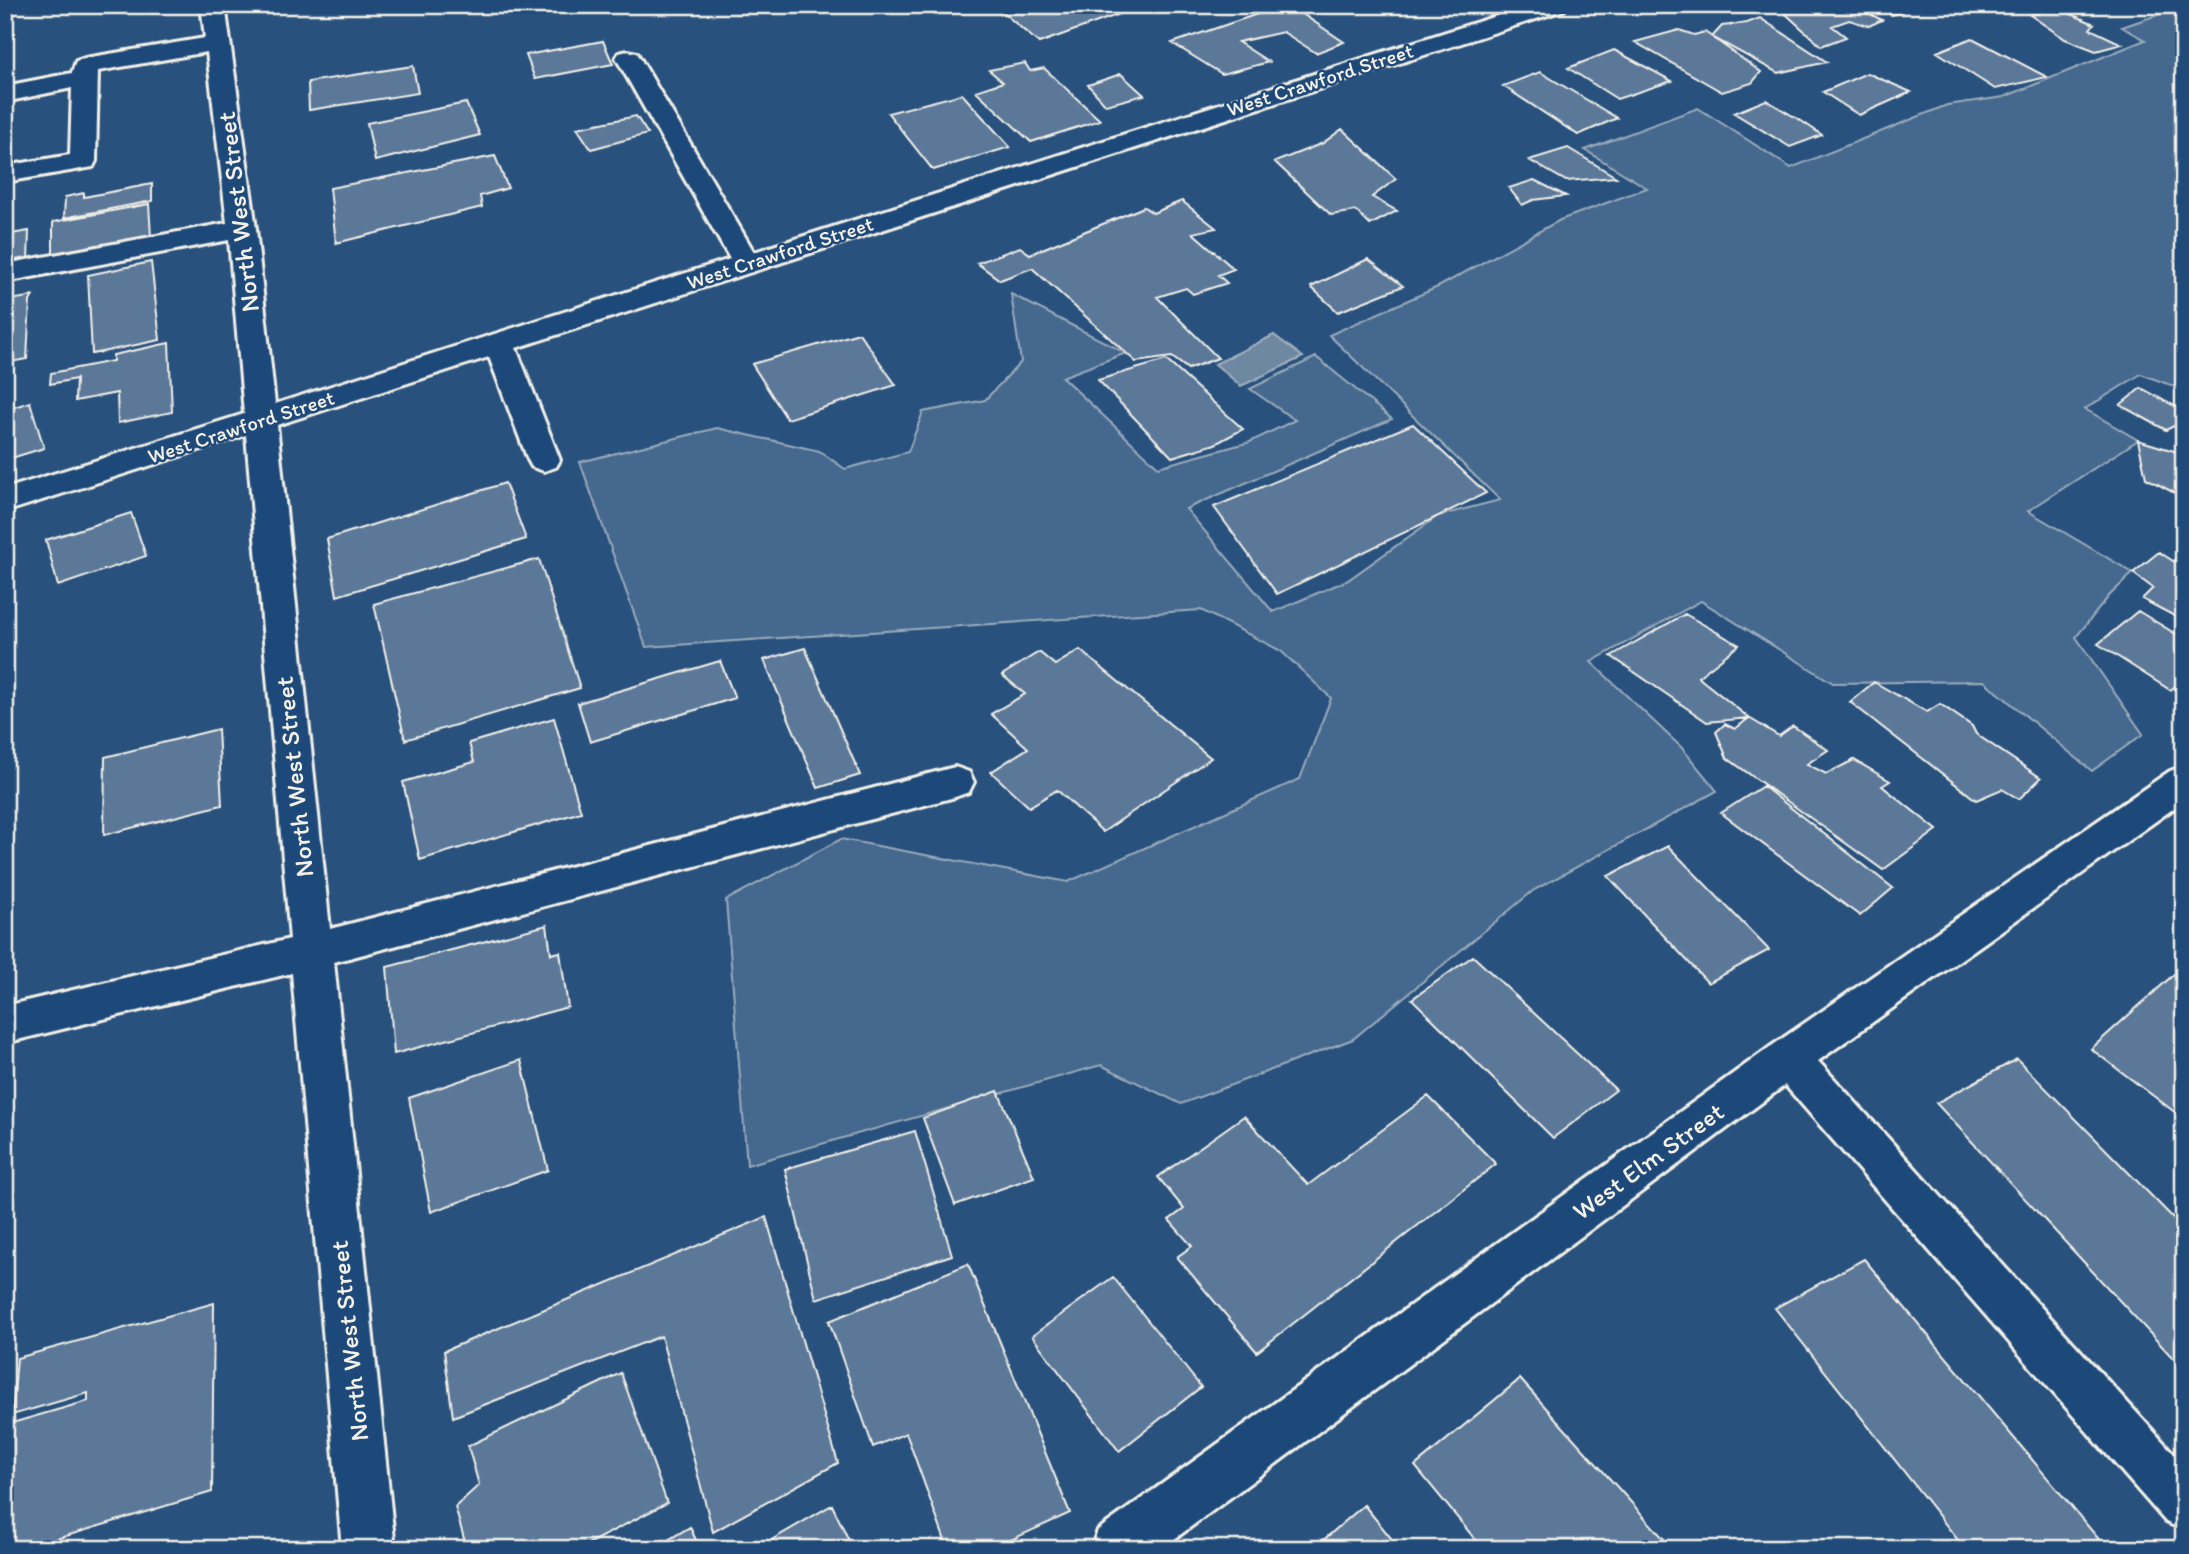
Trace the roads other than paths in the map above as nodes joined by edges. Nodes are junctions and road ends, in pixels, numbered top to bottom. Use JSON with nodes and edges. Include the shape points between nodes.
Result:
{"nodes":[{"id":1,"x":213,"y":5,"type":"edge"},
{"id":2,"x":1556,"y":5,"type":"edge"},
{"id":3,"x":217,"y":43,"type":"junction"},
{"id":4,"x":628,"y":58,"type":"dead end"},
{"id":5,"x":85,"y":72,"type":"junction"},
{"id":6,"x":5,"y":79,"type":"edge"},
{"id":7,"x":5,"y":94,"type":"edge"},
{"id":8,"x":5,"y":174,"type":"edge"},
{"id":9,"x":242,"y":229,"type":"junction"},
{"id":10,"x":747,"y":264,"type":"junction"},
{"id":11,"x":5,"y":273,"type":"edge"},
{"id":12,"x":499,"y":344,"type":"junction"},
{"id":13,"x":260,"y":421,"type":"junction"},
{"id":14,"x":544,"y":460,"type":"dead end"},
{"id":15,"x":5,"y":501,"type":"edge"},
{"id":16,"x":2184,"y":781,"type":"edge"},
{"id":17,"x":955,"y":782,"type":"dead end"},
{"id":18,"x":311,"y":951,"type":"junction"},
{"id":19,"x":5,"y":1025,"type":"edge"},
{"id":20,"x":1788,"y":1058,"type":"junction"},
{"id":21,"x":2184,"y":1504,"type":"edge"},
{"id":22,"x":369,"y":1549,"type":"edge"},
{"id":23,"x":1117,"y":1549,"type":"edge"}],
"edges":[{"from":1,"to":3,"type":"street","name":"North West Street"},
{"from":2,"to":10,"type":"street","name":"West Crawford Street"},
{"from":3,"to":5,"type":"street"},
{"from":3,"to":9,"type":"street","name":"North West Street"},
{"from":4,"to":10,"type":"street"},
{"from":5,"to":6,"type":"street"},
{"from":5,"to":7,"type":"street"},
{"from":5,"to":8,"type":"street","via":[[83,161]]},
{"from":9,"to":11,"type":"street"},
{"from":9,"to":13,"type":"street","name":"North West Street"},
{"from":10,"to":12,"type":"street","name":"West Crawford Street"},
{"from":12,"to":13,"type":"street","name":"West Crawford Street"},
{"from":12,"to":14,"type":"street"},
{"from":13,"to":15,"type":"street","name":"West Crawford Street"},
{"from":13,"to":18,"type":"street","name":"North West Street"},
{"from":16,"to":20,"type":"street","name":"West Elm Street"},
{"from":17,"to":18,"type":"street"},
{"from":18,"to":19,"type":"street"},
{"from":18,"to":22,"type":"street","name":"North West Street"},
{"from":20,"to":21,"type":"street"},
{"from":20,"to":23,"type":"street","name":"West Elm Street"}]}
